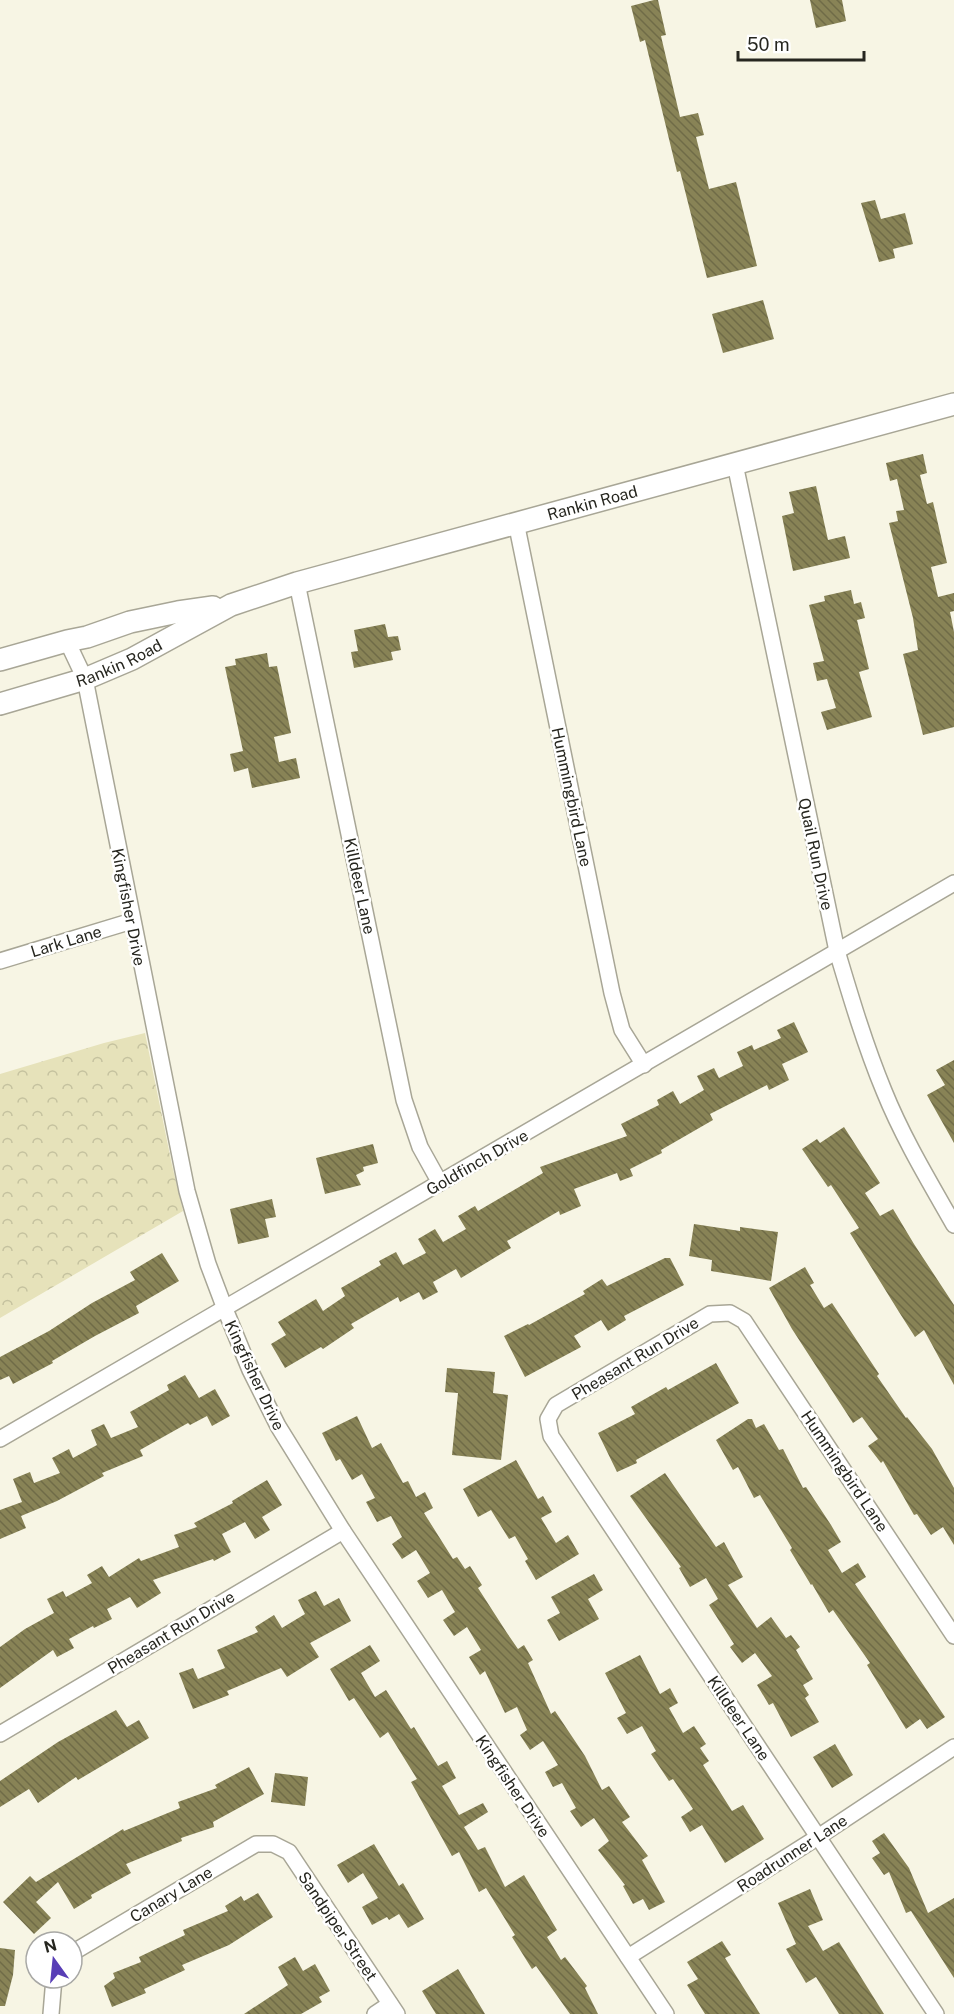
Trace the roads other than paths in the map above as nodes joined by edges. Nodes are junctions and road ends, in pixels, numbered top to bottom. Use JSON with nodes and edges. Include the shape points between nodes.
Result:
{"nodes":[{"id":1,"x":954,"y":404,"type":"edge"},
{"id":2,"x":735,"y":464,"type":"junction"},
{"id":3,"x":516,"y":522,"type":"junction"},
{"id":4,"x":297,"y":583,"type":"junction"},
{"id":5,"x":231,"y":604,"type":"junction"},
{"id":6,"x":68,"y":641,"type":"junction"},
{"id":7,"x":0,"y":660,"type":"edge"},
{"id":8,"x":85,"y":679,"type":"junction"},
{"id":9,"x":0,"y":704,"type":"edge"},
{"id":10,"x":954,"y":884,"type":"edge"},
{"id":11,"x":132,"y":921,"type":"junction"},
{"id":12,"x":837,"y":951,"type":"junction"},
{"id":13,"x":0,"y":961,"type":"edge"},
{"id":14,"x":644,"y":1065,"type":"junction"},
{"id":15,"x":440,"y":1183,"type":"junction"},
{"id":16,"x":954,"y":1225,"type":"edge"},
{"id":17,"x":225,"y":1309,"type":"junction"},
{"id":18,"x":730,"y":1313,"type":"joint"},
{"id":19,"x":548,"y":1419,"type":"joint"},
{"id":20,"x":0,"y":1439,"type":"edge"},
{"id":21,"x":343,"y":1531,"type":"junction"},
{"id":22,"x":954,"y":1636,"type":"edge"},
{"id":23,"x":0,"y":1734,"type":"edge"},
{"id":24,"x":954,"y":1747,"type":"edge"},
{"id":25,"x":818,"y":1837,"type":"junction"},
{"id":26,"x":273,"y":1844,"type":"joint"},
{"id":27,"x":84,"y":1946,"type":"edge"},
{"id":28,"x":628,"y":1957,"type":"junction"},
{"id":29,"x":53,"y":1990,"type":"edge"},
{"id":30,"x":393,"y":2009,"type":"edge"},
{"id":31,"x":51,"y":2014,"type":"edge"},
{"id":32,"x":375,"y":2014,"type":"edge"},
{"id":33,"x":666,"y":2014,"type":"edge"},
{"id":34,"x":936,"y":2014,"type":"edge"}],
"edges":[{"from":1,"to":2,"type":"street","name":"Rankin Road"},
{"from":2,"to":3,"type":"street","name":"Rankin Road"},
{"from":2,"to":12,"type":"street","name":"Quail Run Drive"},
{"from":3,"to":4,"type":"street","name":"Rankin Road"},
{"from":3,"to":14,"type":"street","name":"Hummingbird Lane","via":[[612,993],[622,1030]]},
{"from":4,"to":5,"type":"street","name":"Rankin Road"},
{"from":4,"to":15,"type":"street","name":"Killdeer Lane","via":[[404,1100],[420,1147]]},
{"from":5,"to":6,"type":"street","name":"Rankin Road","via":[[130,622]]},
{"from":5,"to":8,"type":"street","name":"Rankin Road","via":[[132,659]]},
{"from":6,"to":7,"type":"street","name":"Rankin Road"},
{"from":6,"to":8,"type":"street","name":"Kingfisher Drive"},
{"from":8,"to":9,"type":"street","name":"Rankin Road"},
{"from":8,"to":11,"type":"street","name":"Kingfisher Drive"},
{"from":10,"to":12,"type":"street","name":"Goldfinch Drive"},
{"from":11,"to":13,"type":"street","name":"Lark Lane"},
{"from":11,"to":17,"type":"street","name":"Kingfisher Drive","via":[[187,1191]]},
{"from":12,"to":14,"type":"street","name":"Goldfinch Drive"},
{"from":12,"to":16,"type":"street","name":"Quail Run Drive","via":[[884,1091],[915,1157]]},
{"from":14,"to":15,"type":"street","name":"Goldfinch Drive"},
{"from":15,"to":17,"type":"street","name":"Goldfinch Drive"},
{"from":17,"to":20,"type":"street","name":"Goldfinch Drive"},
{"from":17,"to":21,"type":"street","name":"Kingfisher Drive","via":[[278,1426]]},
{"from":18,"to":19,"type":"street","name":"Pheasant Run Drive","via":[[710,1314],[556,1405]]},
{"from":18,"to":22,"type":"street","name":"Hummingbird Lane","via":[[744,1320]]},
{"from":19,"to":25,"type":"street","name":"Killdeer Lane","via":[[551,1436]]},
{"from":21,"to":23,"type":"street","name":"Pheasant Run Drive"},
{"from":21,"to":28,"type":"street","name":"Kingfisher Drive"},
{"from":24,"to":25,"type":"street","name":"Roadrunner Lane"},
{"from":25,"to":28,"type":"street","name":"Roadrunner Lane"},
{"from":25,"to":34,"type":"street","name":"Killdeer Lane"},
{"from":26,"to":27,"type":"street","name":"Canary Lane","via":[[256,1844]]},
{"from":26,"to":30,"type":"street","name":"Sandpiper Street","via":[[289,1852]]},
{"from":28,"to":33,"type":"street","name":"Kingfisher Drive"},
{"from":29,"to":31,"type":"street"},
{"from":30,"to":32,"type":"street"}]}
